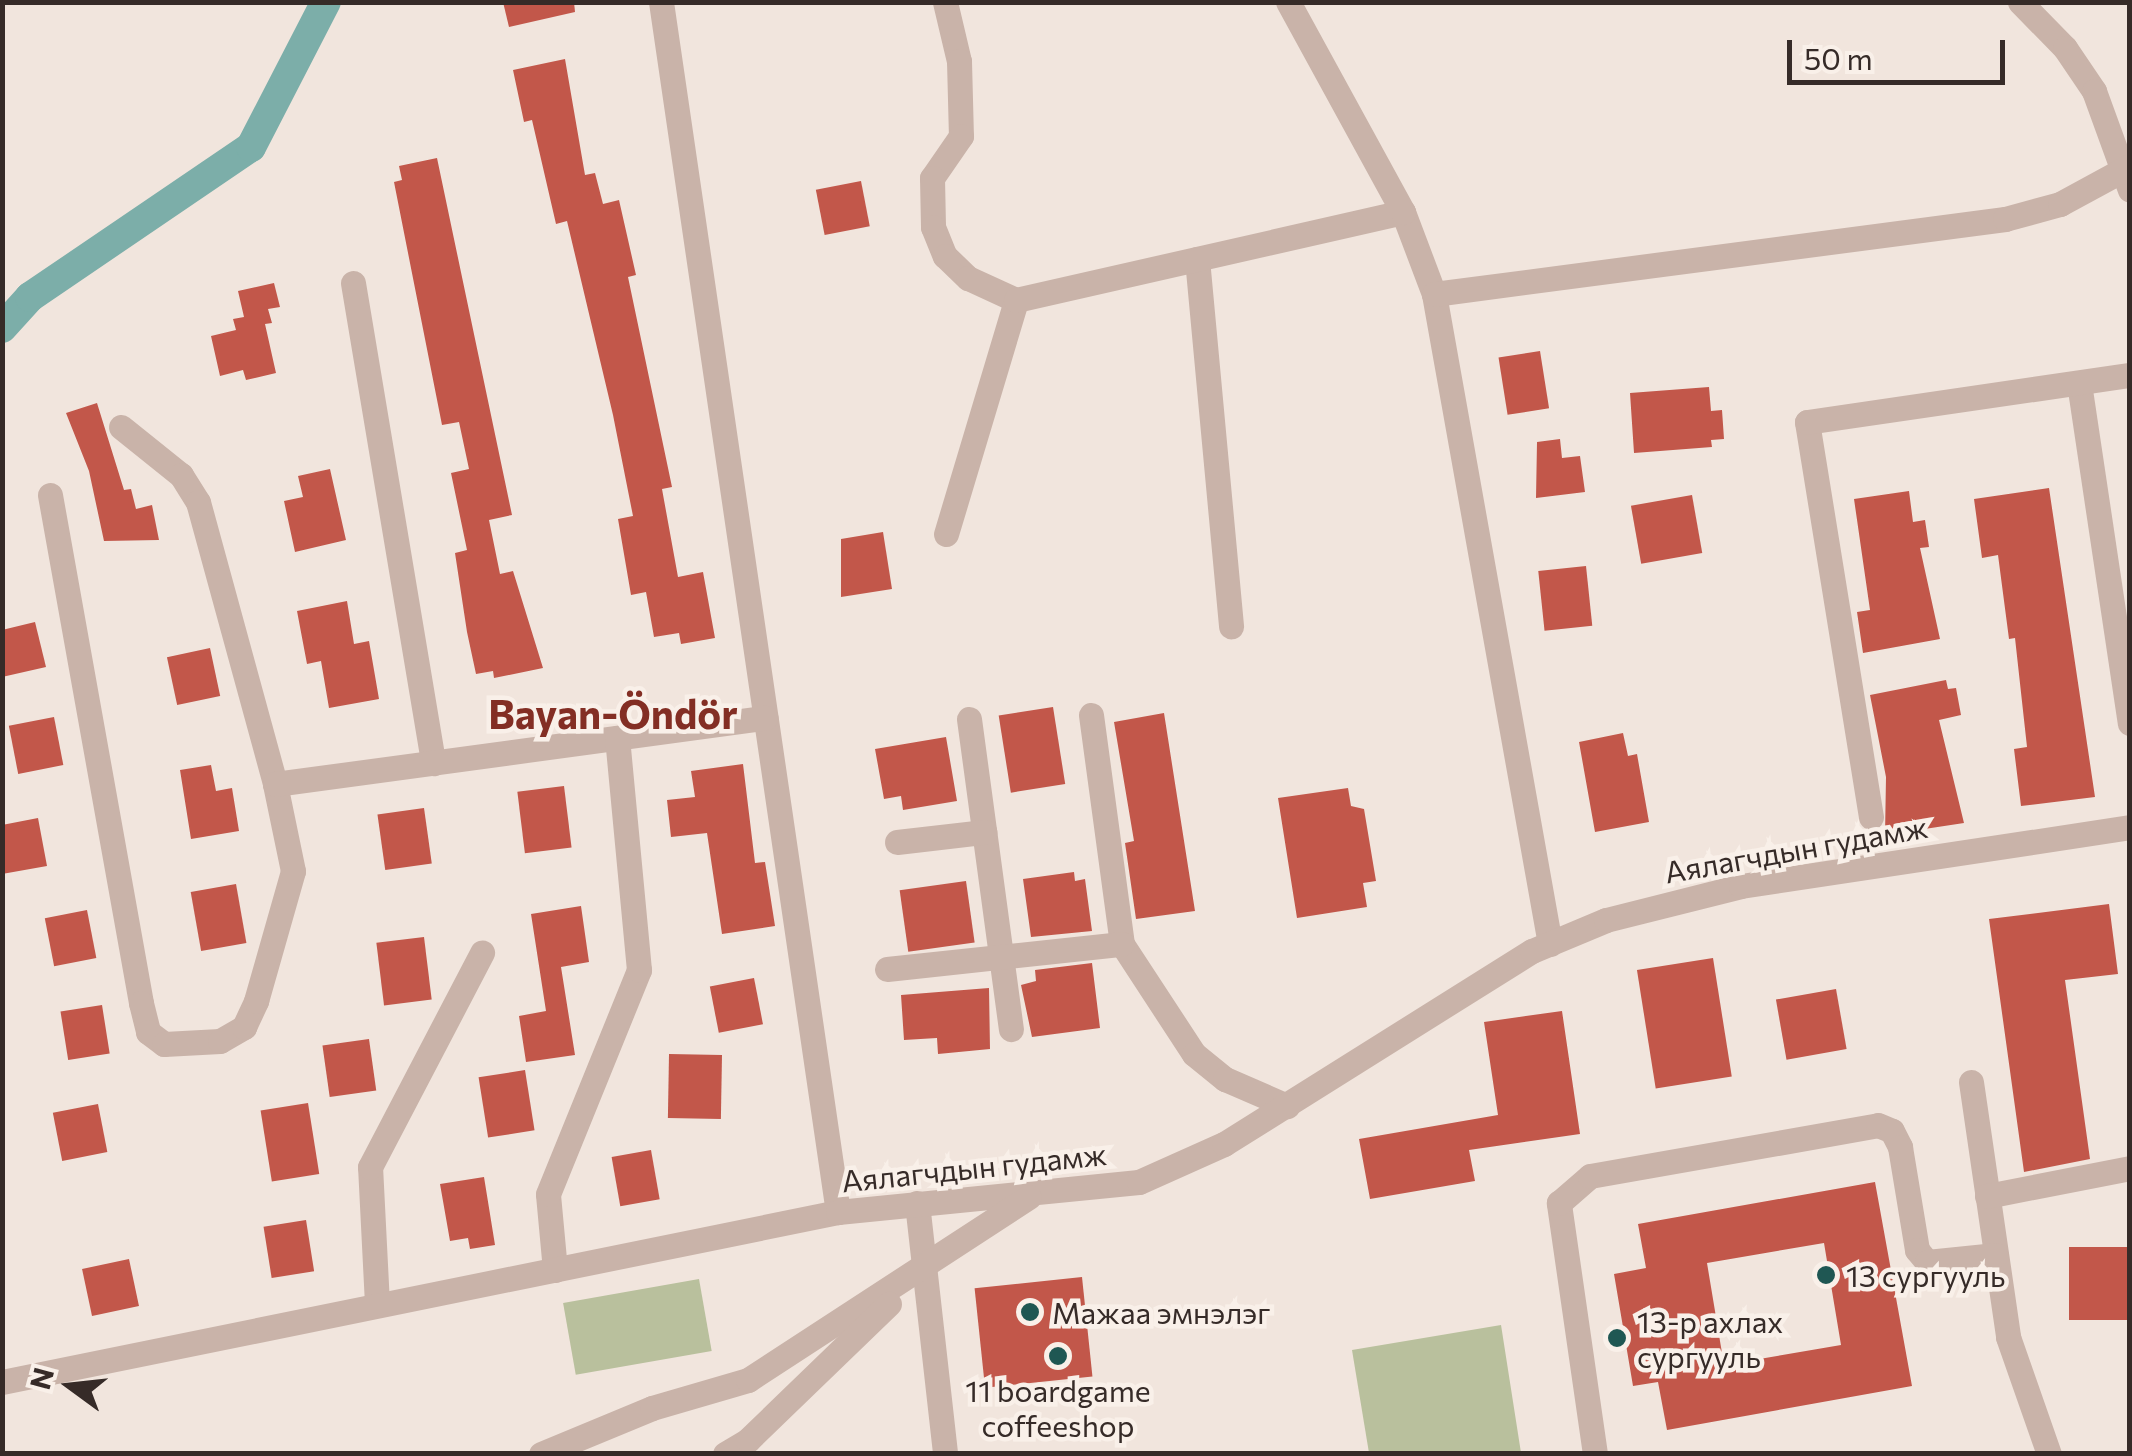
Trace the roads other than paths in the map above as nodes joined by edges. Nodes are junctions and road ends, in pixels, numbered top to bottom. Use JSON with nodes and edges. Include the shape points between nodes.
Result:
{"nodes":[{"id":1,"x":661,"y":2,"type":"edge"},
{"id":2,"x":945,"y":2,"type":"edge"},
{"id":3,"x":1288,"y":2,"type":"edge"},
{"id":4,"x":2020,"y":2,"type":"edge"},
{"id":5,"x":2128,"y":175,"type":"edge"},
{"id":6,"x":1403,"y":212,"type":"junction"},
{"id":7,"x":1198,"y":258,"type":"junction"},
{"id":8,"x":353,"y":283,"type":"dead end"},
{"id":9,"x":1434,"y":294,"type":"junction"},
{"id":10,"x":1016,"y":300,"type":"junction"},
{"id":11,"x":2130,"y":375,"type":"edge"},
{"id":12,"x":2079,"y":382,"type":"junction"},
{"id":13,"x":120,"y":427,"type":"dead end"},
{"id":14,"x":50,"y":496,"type":"dead end"},
{"id":15,"x":946,"y":534,"type":"dead end"},
{"id":16,"x":1231,"y":626,"type":"dead end"},
{"id":17,"x":1091,"y":715,"type":"dead end"},
{"id":18,"x":766,"y":718,"type":"junction"},
{"id":19,"x":969,"y":720,"type":"dead end"},
{"id":20,"x":2130,"y":723,"type":"edge"},
{"id":21,"x":617,"y":738,"type":"junction"},
{"id":22,"x":433,"y":763,"type":"junction"},
{"id":23,"x":275,"y":784,"type":"junction"},
{"id":24,"x":1871,"y":817,"type":"dead end"},
{"id":25,"x":2130,"y":827,"type":"edge"},
{"id":26,"x":984,"y":832,"type":"junction"},
{"id":27,"x":897,"y":842,"type":"dead end"},
{"id":28,"x":1122,"y":944,"type":"junction"},
{"id":29,"x":1550,"y":944,"type":"junction"},
{"id":30,"x":482,"y":953,"type":"dead end"},
{"id":31,"x":1002,"y":956,"type":"junction"},
{"id":32,"x":887,"y":969,"type":"dead end"},
{"id":33,"x":1012,"y":1029,"type":"dead end"},
{"id":34,"x":1971,"y":1082,"type":"dead end"},
{"id":35,"x":1287,"y":1106,"type":"junction"},
{"id":36,"x":2130,"y":1168,"type":"edge"},
{"id":37,"x":1032,"y":1195,"type":"junction"},
{"id":38,"x":1987,"y":1196,"type":"junction"},
{"id":39,"x":917,"y":1203,"type":"junction"},
{"id":40,"x":838,"y":1212,"type":"junction"},
{"id":41,"x":1996,"y":1255,"type":"junction"},
{"id":42,"x":925,"y":1264,"type":"junction"},
{"id":43,"x":556,"y":1270,"type":"junction"},
{"id":44,"x":377,"y":1304,"type":"junction"},
{"id":45,"x":2,"y":1382,"type":"edge"},
{"id":46,"x":741,"y":1449,"type":"edge"},
{"id":47,"x":542,"y":1454,"type":"edge"},
{"id":48,"x":945,"y":1454,"type":"edge"},
{"id":49,"x":1595,"y":1454,"type":"edge"},
{"id":50,"x":2050,"y":1454,"type":"edge"}],
"edges":[{"from":1,"to":18,"type":"street"},
{"from":2,"to":10,"type":"street","via":[[959,61],[961,136],[932,178],[933,227],[945,256],[968,278]]},
{"from":3,"to":6,"type":"street"},
{"from":4,"to":5,"type":"street","via":[[2087,80]]},
{"from":5,"to":9,"type":"street","via":[[2005,219]]},
{"from":6,"to":7,"type":"street"},
{"from":6,"to":9,"type":"street"},
{"from":7,"to":10,"type":"street"},
{"from":7,"to":16,"type":"street"},
{"from":8,"to":22,"type":"street"},
{"from":9,"to":29,"type":"street"},
{"from":10,"to":15,"type":"street"},
{"from":11,"to":12,"type":"street"},
{"from":12,"to":20,"type":"street"},
{"from":12,"to":24,"type":"street","via":[[1807,422]]},
{"from":13,"to":23,"type":"street","via":[[181,476],[198,502]]},
{"from":14,"to":23,"type":"street","via":[[140,1002],[148,1032],[164,1044],[220,1041],[244,1027],[256,1001],[293,871]]},
{"from":17,"to":28,"type":"street"},
{"from":18,"to":21,"type":"street"},
{"from":18,"to":40,"type":"street"},
{"from":19,"to":26,"type":"street"},
{"from":21,"to":22,"type":"street"},
{"from":21,"to":43,"type":"street","via":[[639,970],[548,1194]]},
{"from":22,"to":23,"type":"street"},
{"from":25,"to":29,"type":"street","name":"Аялагчдын гудамж","via":[[1741,886],[1606,920]]},
{"from":26,"to":27,"type":"street"},
{"from":26,"to":31,"type":"street"},
{"from":28,"to":31,"type":"street"},
{"from":28,"to":35,"type":"street","via":[[1194,1054],[1224,1079]]},
{"from":29,"to":35,"type":"street","name":"Аялагчдын гудамж"},
{"from":30,"to":44,"type":"street","via":[[370,1167]]},
{"from":31,"to":32,"type":"street"},
{"from":31,"to":33,"type":"street"},
{"from":34,"to":38,"type":"street"},
{"from":35,"to":37,"type":"street","name":"Аялагчдын гудамж","via":[[1224,1144],[1139,1182]]},
{"from":36,"to":38,"type":"street"},
{"from":37,"to":39,"type":"street","name":"Аялагчдын гудамж"},
{"from":37,"to":42,"type":"street"},
{"from":38,"to":41,"type":"street"},
{"from":39,"to":40,"type":"street","name":"Аялагчдын гудамж"},
{"from":39,"to":42,"type":"street"},
{"from":40,"to":43,"type":"street","name":"Аялагчдын гудамж"},
{"from":41,"to":49,"type":"street","via":[[1927,1262],[1916,1250],[1900,1147],[1878,1124],[1577,1182],[1559,1203]]},
{"from":41,"to":50,"type":"street","via":[[2008,1337]]},
{"from":42,"to":46,"type":"street"},
{"from":42,"to":47,"type":"street","via":[[748,1380],[652,1408]]},
{"from":42,"to":48,"type":"street"},
{"from":43,"to":44,"type":"street","name":"Аялагчдын гудамж"},
{"from":44,"to":45,"type":"street","name":"Аялагчдын гудамж"}]}
